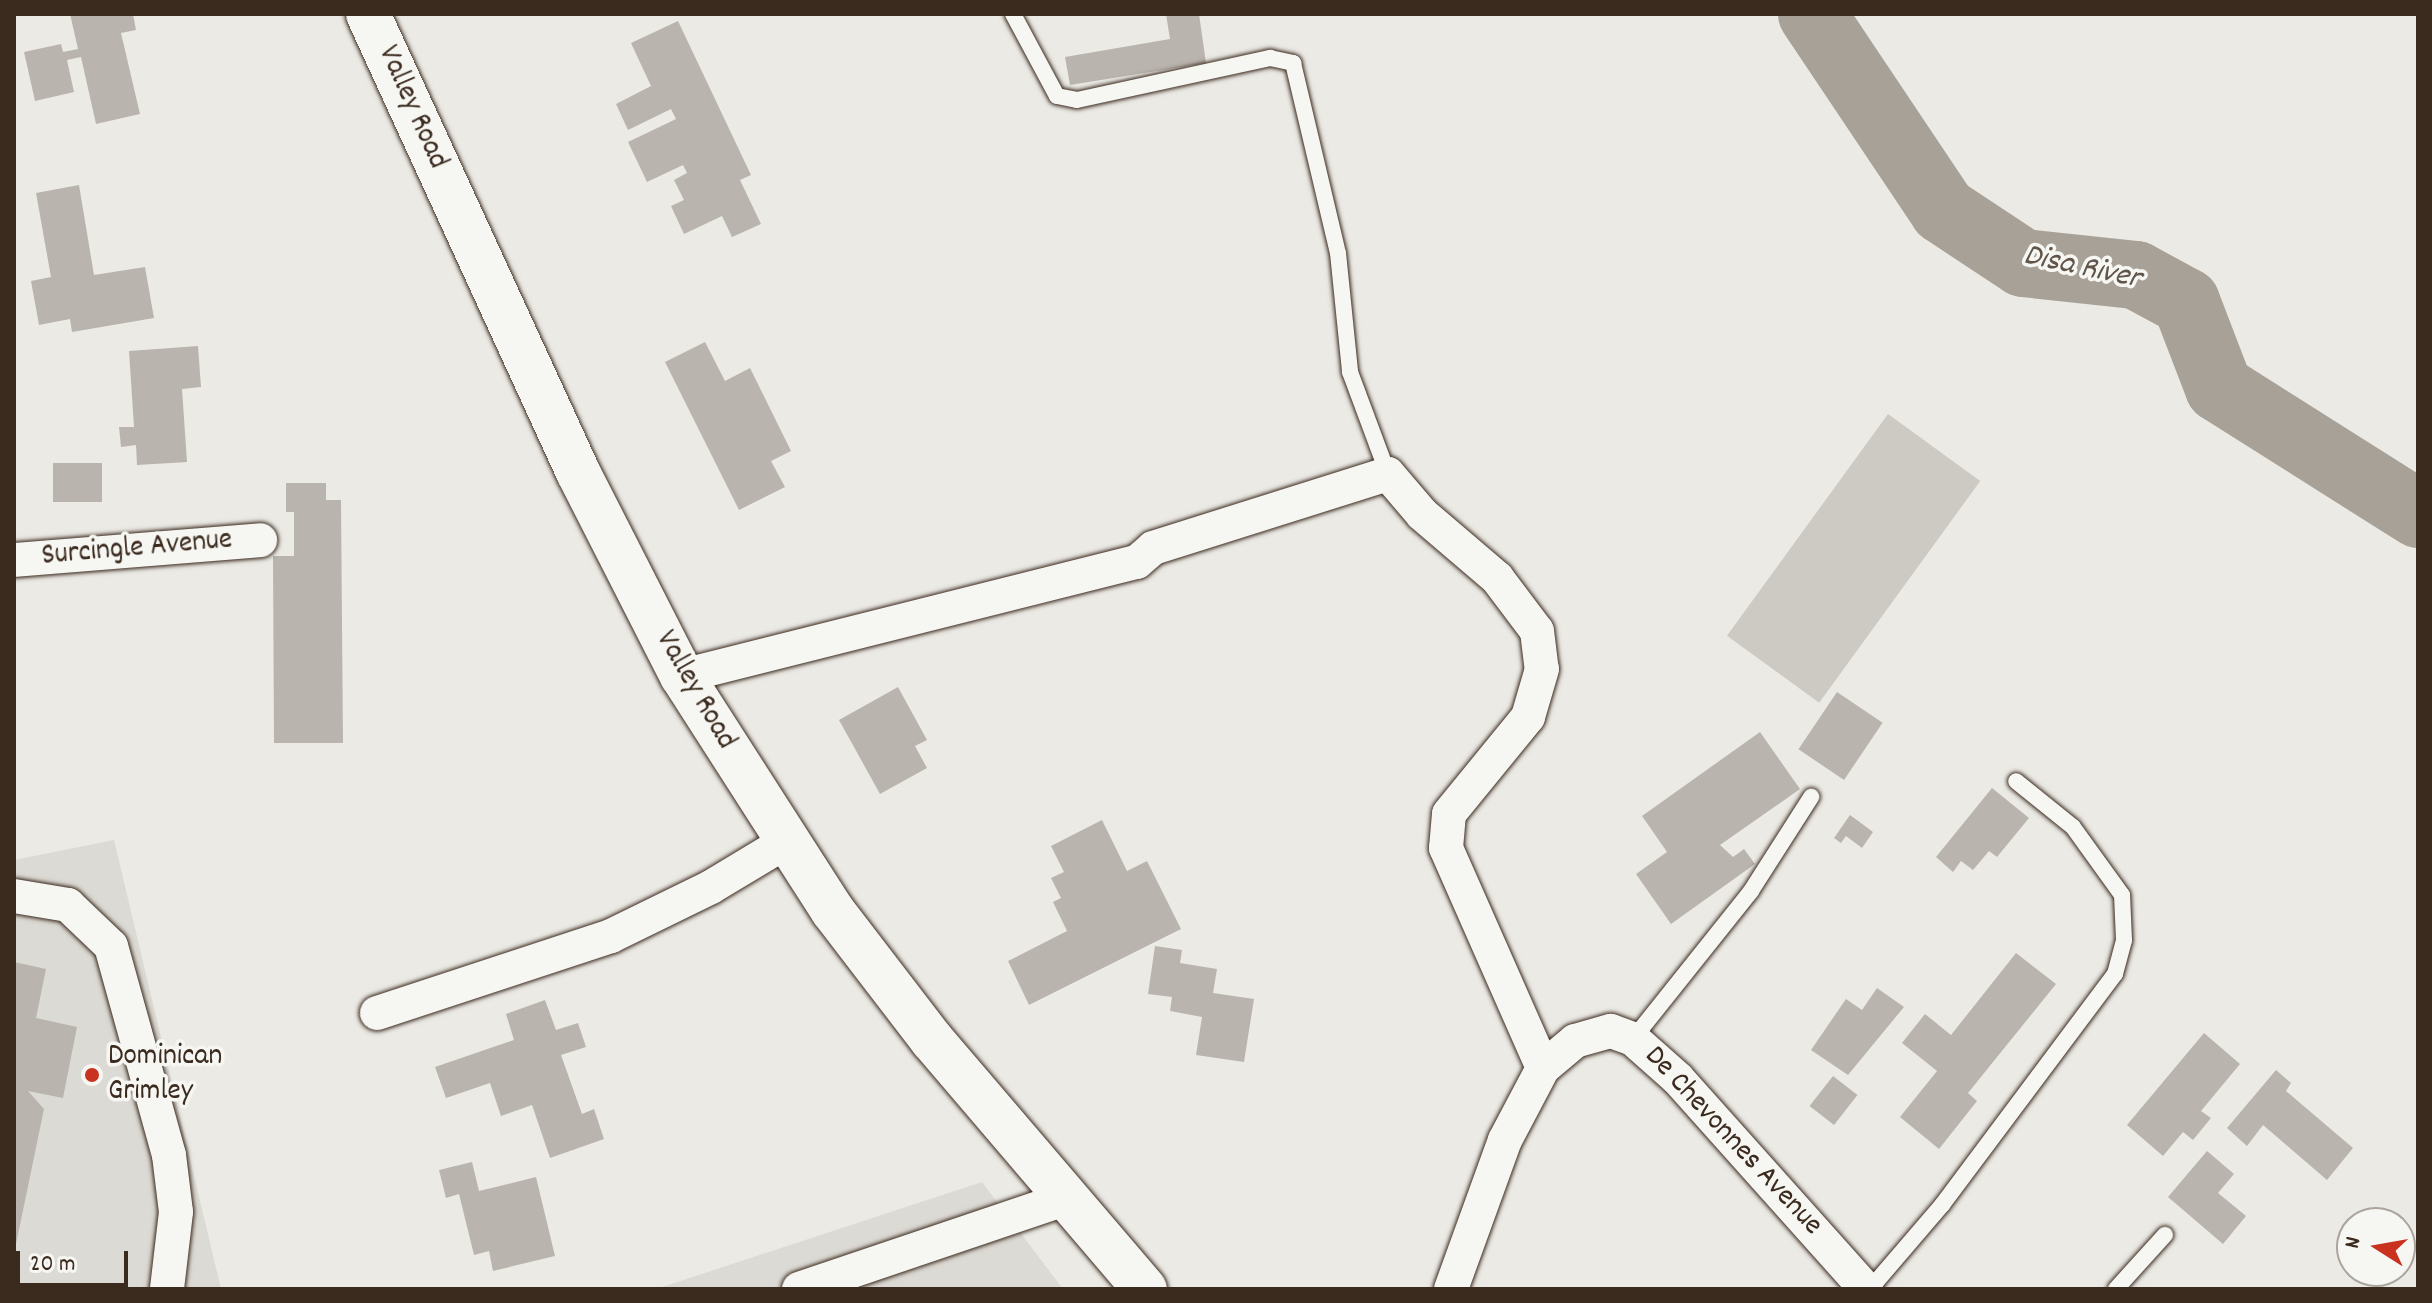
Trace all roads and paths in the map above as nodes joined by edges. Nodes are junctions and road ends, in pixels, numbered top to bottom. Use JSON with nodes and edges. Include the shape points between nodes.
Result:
{"nodes":[{"id":1,"x":368,"y":14,"type":"edge"},
{"id":2,"x":1013,"y":14,"type":"edge"},
{"id":3,"x":1388,"y":474,"type":"junction"},
{"id":4,"x":260,"y":540,"type":"dead end"},
{"id":5,"x":14,"y":560,"type":"edge"},
{"id":6,"x":682,"y":676,"type":"junction"},
{"id":7,"x":2016,"y":781,"type":"dead end"},
{"id":8,"x":1811,"y":797,"type":"dead end"},
{"id":9,"x":786,"y":842,"type":"junction"},
{"id":10,"x":14,"y":896,"type":"edge"},
{"id":11,"x":377,"y":1013,"type":"dead end"},
{"id":12,"x":1633,"y":1039,"type":"junction"},
{"id":13,"x":1543,"y":1068,"type":"junction"},
{"id":14,"x":1068,"y":1198,"type":"junction"},
{"id":15,"x":2165,"y":1235,"type":"dead end"},
{"id":16,"x":167,"y":1289,"type":"edge"},
{"id":17,"x":799,"y":1289,"type":"edge"},
{"id":18,"x":1145,"y":1289,"type":"edge"},
{"id":19,"x":1451,"y":1289,"type":"edge"},
{"id":20,"x":1868,"y":1289,"type":"edge"},
{"id":21,"x":2116,"y":1289,"type":"edge"}],
"edges":[{"from":1,"to":6,"type":"street","name":"Valley Road","via":[[578,472]]},
{"from":2,"to":3,"type":"lane","via":[[1057,96],[1077,100],[1270,58],[1293,63],[1338,253],[1350,372]]},
{"from":3,"to":6,"type":"street","via":[[1153,548],[1137,562]]},
{"from":3,"to":13,"type":"street","via":[[1422,514],[1497,578],[1537,631],[1542,669],[1528,717],[1449,814],[1446,848]]},
{"from":4,"to":5,"type":"street","name":"Surcingle Avenue"},
{"from":6,"to":9,"type":"street","name":"Valley Road"},
{"from":7,"to":20,"type":"lane","via":[[2073,827],[2122,895],[2124,940],[2115,974],[2014,1113]]},
{"from":8,"to":12,"type":"lane","via":[[1751,891]]},
{"from":9,"to":11,"type":"street","via":[[711,887],[611,936]]},
{"from":9,"to":14,"type":"street","name":"Valley Road","via":[[932,1040]]},
{"from":10,"to":16,"type":"street","via":[[68,905],[111,946],[169,1155],[176,1212]]},
{"from":12,"to":13,"type":"street","name":"De Chevonnes Avenue","via":[[1611,1031],[1588,1035]]},
{"from":12,"to":20,"type":"street","name":"De Chevonnes Avenue","via":[[1678,1079]]},
{"from":13,"to":19,"type":"street","name":"De Chevonnes Avenue","via":[[1505,1140]]},
{"from":14,"to":17,"type":"street"},
{"from":14,"to":18,"type":"street","name":"Valley Road"},
{"from":15,"to":21,"type":"lane"}]}
